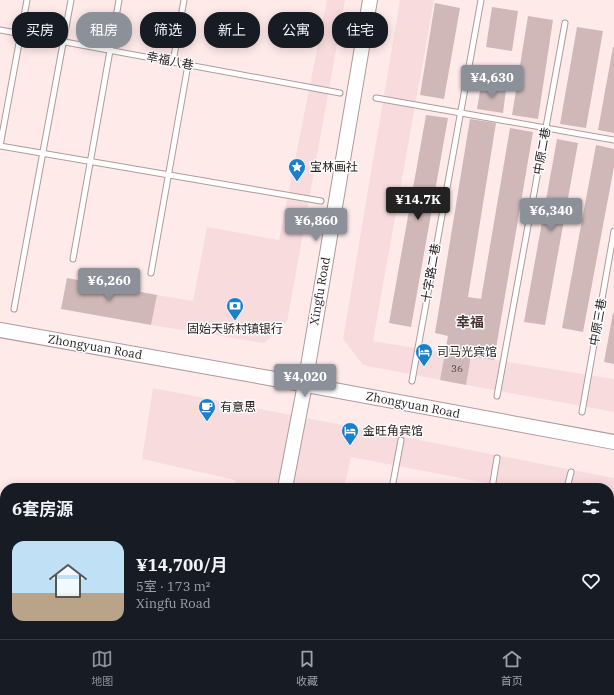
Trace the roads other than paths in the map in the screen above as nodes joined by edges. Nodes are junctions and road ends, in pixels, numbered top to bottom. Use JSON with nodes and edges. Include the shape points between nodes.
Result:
{"nodes":[{"id":1,"x":27,"y":0,"type":"edge"},
{"id":2,"x":71,"y":0,"type":"edge"},
{"id":3,"x":119,"y":0,"type":"edge"},
{"id":4,"x":184,"y":0,"type":"edge"},
{"id":5,"x":370,"y":0,"type":"edge"},
{"id":6,"x":481,"y":0,"type":"edge"},
{"id":7,"x":25,"y":12,"type":"edge"},
{"id":8,"x":68,"y":16,"type":"edge"},
{"id":9,"x":565,"y":23,"type":"dead end"},
{"id":10,"x":0,"y":30,"type":"edge"},
{"id":11,"x":12,"y":32,"type":"edge"},
{"id":12,"x":68,"y":43,"type":"edge"},
{"id":13,"x":18,"y":48,"type":"edge"},
{"id":14,"x":62,"y":48,"type":"edge"},
{"id":15,"x":110,"y":50,"type":"junction"},
{"id":16,"x":173,"y":62,"type":"junction"},
{"id":17,"x":188,"y":65,"type":"junction"},
{"id":18,"x":340,"y":93,"type":"dead end"},
{"id":19,"x":376,"y":98,"type":"dead end"},
{"id":20,"x":460,"y":113,"type":"junction"},
{"id":21,"x":546,"y":128,"type":"junction"},
{"id":22,"x":614,"y":140,"type":"edge"},
{"id":23,"x":0,"y":146,"type":"edge"},
{"id":24,"x":43,"y":153,"type":"junction"},
{"id":25,"x":90,"y":161,"type":"junction"},
{"id":26,"x":169,"y":175,"type":"junction"},
{"id":27,"x":321,"y":201,"type":"dead end"},
{"id":28,"x":614,"y":231,"type":"edge"},
{"id":29,"x":73,"y":259,"type":"dead end"},
{"id":30,"x":152,"y":273,"type":"dead end"},
{"id":31,"x":14,"y":308,"type":"dead end"},
{"id":32,"x":0,"y":330,"type":"edge"},
{"id":33,"x":412,"y":381,"type":"dead end"},
{"id":34,"x":305,"y":384,"type":"junction"},
{"id":35,"x":497,"y":396,"type":"dead end"},
{"id":36,"x":582,"y":412,"type":"dead end"},
{"id":37,"x":401,"y":440,"type":"dead end"},
{"id":38,"x":614,"y":442,"type":"edge"},
{"id":39,"x":497,"y":458,"type":"dead end"},
{"id":40,"x":571,"y":472,"type":"dead end"},
{"id":41,"x":286,"y":483,"type":"edge"},
{"id":42,"x":393,"y":483,"type":"edge"},
{"id":43,"x":493,"y":483,"type":"edge"},
{"id":44,"x":568,"y":483,"type":"edge"}],
"edges":[{"from":1,"to":7,"type":"lane"},
{"from":2,"to":8,"type":"lane"},
{"from":3,"to":15,"type":"lane"},
{"from":4,"to":16,"type":"lane"},
{"from":5,"to":34,"type":"main road","name":"Xingfu Road"},
{"from":6,"to":20,"type":"lane","name":"十字路二巷"},
{"from":9,"to":21,"type":"lane","name":"中原二巷"},
{"from":10,"to":11,"type":"lane","name":"幸福八巷"},
{"from":12,"to":15,"type":"lane","name":"幸福八巷"},
{"from":13,"to":23,"type":"lane"},
{"from":14,"to":24,"type":"lane"},
{"from":15,"to":16,"type":"lane","name":"幸福八巷"},
{"from":15,"to":25,"type":"lane"},
{"from":16,"to":17,"type":"lane","name":"幸福八巷"},
{"from":17,"to":18,"type":"lane","name":"幸福八巷"},
{"from":17,"to":26,"type":"lane"},
{"from":19,"to":20,"type":"lane"},
{"from":20,"to":21,"type":"lane"},
{"from":20,"to":33,"type":"lane","name":"十字路二巷"},
{"from":21,"to":22,"type":"lane"},
{"from":21,"to":35,"type":"lane","name":"中原二巷"},
{"from":23,"to":24,"type":"lane"},
{"from":24,"to":25,"type":"lane"},
{"from":24,"to":31,"type":"lane"},
{"from":25,"to":26,"type":"lane"},
{"from":25,"to":29,"type":"lane"},
{"from":26,"to":27,"type":"lane"},
{"from":26,"to":30,"type":"lane"},
{"from":28,"to":36,"type":"lane","name":"中原三巷"},
{"from":32,"to":34,"type":"main road","name":"Zhongyuan Road"},
{"from":34,"to":38,"type":"main road","name":"Zhongyuan Road"},
{"from":34,"to":41,"type":"main road","name":"Xingfu Road"},
{"from":37,"to":42,"type":"lane"},
{"from":39,"to":43,"type":"lane"},
{"from":40,"to":44,"type":"lane"}]}
